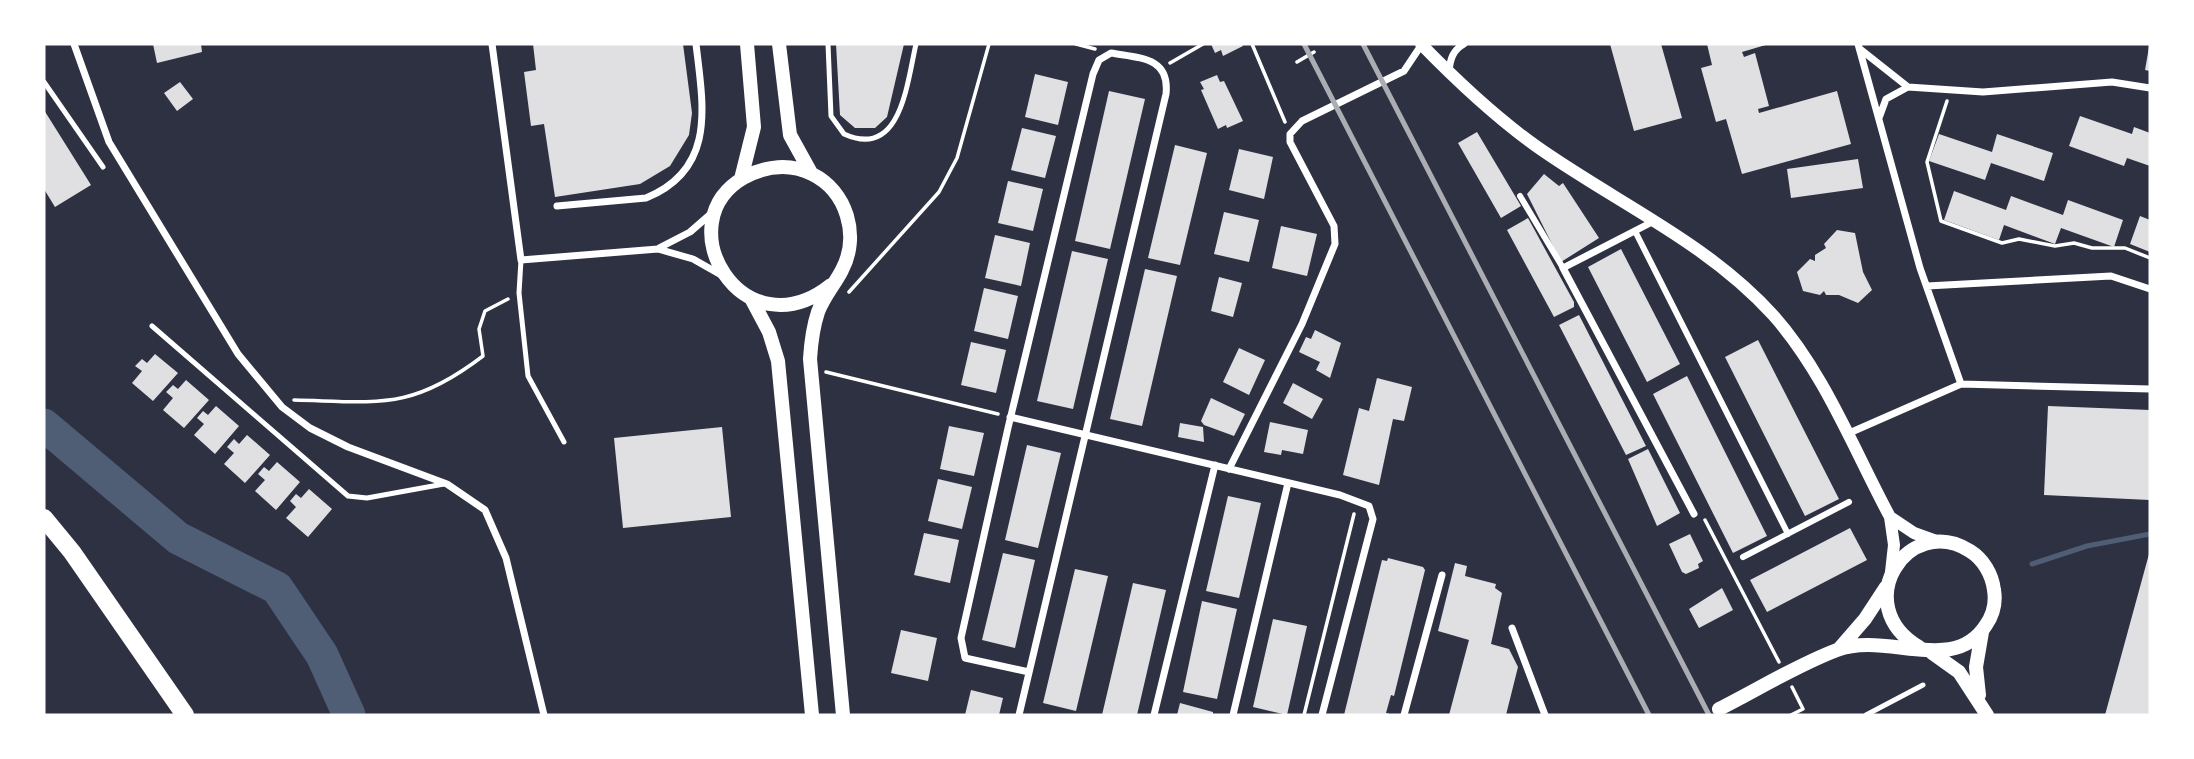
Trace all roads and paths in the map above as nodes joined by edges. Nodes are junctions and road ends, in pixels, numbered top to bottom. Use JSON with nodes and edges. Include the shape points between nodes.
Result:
{"nodes":[{"id":1,"x":74,"y":44,"type":"edge"},
{"id":2,"x":492,"y":44,"type":"edge"},
{"id":3,"x":696,"y":44,"type":"edge"},
{"id":4,"x":747,"y":44,"type":"edge"},
{"id":5,"x":779,"y":44,"type":"edge"},
{"id":6,"x":785,"y":44,"type":"edge"},
{"id":7,"x":828,"y":44,"type":"edge"},
{"id":8,"x":916,"y":44,"type":"edge"},
{"id":9,"x":989,"y":44,"type":"edge"},
{"id":10,"x":1203,"y":44,"type":"edge"},
{"id":11,"x":1252,"y":44,"type":"edge"},
{"id":12,"x":1421,"y":44,"type":"edge"},
{"id":13,"x":1464,"y":44,"type":"edge"},
{"id":14,"x":1859,"y":46,"type":"edge"},
{"id":15,"x":1314,"y":52,"type":"dead end"},
{"id":16,"x":1297,"y":62,"type":"dead end"},
{"id":17,"x":1162,"y":67,"type":"junction"},
{"id":18,"x":782,"y":68,"type":"junction"},
{"id":19,"x":1450,"y":73,"type":"junction"},
{"id":20,"x":44,"y":82,"type":"edge"},
{"id":21,"x":1908,"y":88,"type":"junction"},
{"id":22,"x":2150,"y":88,"type":"edge"},
{"id":23,"x":1948,"y":92,"type":"junction"},
{"id":24,"x":1879,"y":118,"type":"junction"},
{"id":25,"x":1290,"y":134,"type":"junction"},
{"id":26,"x":103,"y":167,"type":"dead end"},
{"id":27,"x":811,"y":173,"type":"junction"},
{"id":28,"x":741,"y":179,"type":"junction"},
{"id":29,"x":1520,"y":196,"type":"dead end"},
{"id":30,"x":557,"y":206,"type":"dead end"},
{"id":31,"x":719,"y":206,"type":"junction"},
{"id":32,"x":1655,"y":220,"type":"junction"},
{"id":33,"x":1635,"y":231,"type":"junction"},
{"id":34,"x":658,"y":248,"type":"junction"},
{"id":35,"x":2150,"y":258,"type":"edge"},
{"id":36,"x":521,"y":260,"type":"junction"},
{"id":37,"x":1563,"y":268,"type":"junction"},
{"id":38,"x":724,"y":276,"type":"junction"},
{"id":39,"x":831,"y":285,"type":"junction"},
{"id":40,"x":1927,"y":286,"type":"junction"},
{"id":41,"x":2150,"y":289,"type":"edge"},
{"id":42,"x":519,"y":293,"type":"junction"},
{"id":43,"x":752,"y":300,"type":"junction"},
{"id":44,"x":844,"y":301,"type":"dead end"},
{"id":45,"x":152,"y":326,"type":"dead end"},
{"id":46,"x":827,"y":372,"type":"dead end"},
{"id":47,"x":1961,"y":384,"type":"junction"},
{"id":48,"x":2150,"y":389,"type":"edge"},
{"id":49,"x":276,"y":400,"type":"junction"},
{"id":50,"x":1010,"y":417,"type":"junction"},
{"id":51,"x":1846,"y":434,"type":"junction"},
{"id":52,"x":1085,"y":435,"type":"junction"},
{"id":53,"x":564,"y":442,"type":"dead end"},
{"id":54,"x":1215,"y":465,"type":"junction"},
{"id":55,"x":1228,"y":468,"type":"junction"},
{"id":56,"x":1288,"y":483,"type":"junction"},
{"id":57,"x":447,"y":484,"type":"junction"},
{"id":58,"x":1357,"y":500,"type":"junction"},
{"id":59,"x":1849,"y":502,"type":"dead end"},
{"id":60,"x":1694,"y":514,"type":"joint"},
{"id":61,"x":1890,"y":517,"type":"junction"},
{"id":62,"x":44,"y":518,"type":"edge"},
{"id":63,"x":1788,"y":534,"type":"junction"},
{"id":64,"x":1941,"y":542,"type":"junction"},
{"id":65,"x":1743,"y":557,"type":"dead end"},
{"id":66,"x":1442,"y":576,"type":"dead end"},
{"id":67,"x":1889,"y":579,"type":"junction"},
{"id":68,"x":1512,"y":628,"type":"dead end"},
{"id":69,"x":1982,"y":632,"type":"junction"},
{"id":70,"x":1839,"y":649,"type":"junction"},
{"id":71,"x":1924,"y":649,"type":"junction"},
{"id":72,"x":1029,"y":672,"type":"junction"},
{"id":73,"x":1786,"y":675,"type":"junction"},
{"id":74,"x":1923,"y":685,"type":"dead end"},
{"id":75,"x":1718,"y":709,"type":"dead end"},
{"id":76,"x":1984,"y":709,"type":"edge"},
{"id":77,"x":185,"y":715,"type":"edge"},
{"id":78,"x":544,"y":715,"type":"edge"},
{"id":79,"x":812,"y":715,"type":"edge"},
{"id":80,"x":843,"y":715,"type":"edge"},
{"id":81,"x":1018,"y":715,"type":"edge"},
{"id":82,"x":1154,"y":715,"type":"edge"},
{"id":83,"x":1233,"y":715,"type":"edge"},
{"id":84,"x":1304,"y":715,"type":"edge"},
{"id":85,"x":1322,"y":715,"type":"edge"},
{"id":86,"x":1404,"y":715,"type":"edge"},
{"id":87,"x":1545,"y":715,"type":"edge"},
{"id":88,"x":1791,"y":715,"type":"edge"},
{"id":89,"x":1866,"y":715,"type":"edge"}],
"edges":[{"from":1,"to":49,"type":"street","via":[[109,142],[238,354]]},
{"from":2,"to":36,"type":"street"},
{"from":3,"to":30,"type":"street","via":[[705,117],[698,150],[683,171],[646,198]]},
{"from":4,"to":28,"type":"main road","via":[[754,127]]},
{"from":5,"to":18,"type":"main road"},
{"from":6,"to":18,"type":"lane"},
{"from":7,"to":8,"type":"lane","via":[[831,116],[844,134],[873,141],[895,121]]},
{"from":9,"to":44,"type":"path","via":[[957,158],[939,192]]},
{"from":10,"to":17,"type":"path"},
{"from":11,"to":25,"type":"path"},
{"from":12,"to":19,"type":"street"},
{"from":12,"to":25,"type":"street","via":[[1404,71],[1302,121]]},
{"from":13,"to":19,"type":"street","via":[[1456,48]]},
{"from":14,"to":21,"type":"street"},
{"from":14,"to":24,"type":"street"},
{"from":15,"to":16,"type":"path"},
{"from":17,"to":50,"type":"street","via":[[1111,53],[1099,60]]},
{"from":17,"to":52,"type":"street","via":[[1168,79],[1166,94]]},
{"from":18,"to":27,"type":"main road","via":[[790,135]]},
{"from":19,"to":32,"type":"street","via":[[1536,146]]},
{"from":20,"to":26,"type":"lane"},
{"from":21,"to":23,"type":"street"},
{"from":21,"to":24,"type":"street","via":[[1886,99]]},
{"from":22,"to":23,"type":"street","via":[[2112,82]]},
{"from":23,"to":35,"type":"path","via":[[1927,162],[1941,221],[2002,243],[2019,239],[2055,246],[2074,243],[2125,248]]},
{"from":24,"to":40,"type":"street"},
{"from":25,"to":55,"type":"street","via":[[1334,226],[1335,244],[1302,324]]},
{"from":27,"to":28,"type":"main road","via":[[775,167]]},
{"from":27,"to":39,"type":"main road","via":[[834,190],[850,226],[849,249]]},
{"from":28,"to":31,"type":"main road"},
{"from":29,"to":37,"type":"street"},
{"from":31,"to":34,"type":"street","via":[[690,232]]},
{"from":31,"to":38,"type":"main road","via":[[712,242]]},
{"from":32,"to":33,"type":"street"},
{"from":32,"to":51,"type":"street","via":[[1724,270],[1772,314],[1810,366]]},
{"from":33,"to":37,"type":"street"},
{"from":33,"to":63,"type":"street"},
{"from":34,"to":36,"type":"street"},
{"from":34,"to":38,"type":"street","via":[[693,259]]},
{"from":36,"to":42,"type":"lane"},
{"from":37,"to":60,"type":"street"},
{"from":38,"to":43,"type":"main road"},
{"from":39,"to":43,"type":"main road","via":[[802,303],[768,305]]},
{"from":39,"to":80,"type":"main road","via":[[815,321],[810,359]]},
{"from":40,"to":41,"type":"street","via":[[2111,276]]},
{"from":40,"to":47,"type":"street"},
{"from":42,"to":49,"type":"path","via":[[485,310],[480,328],[483,356],[453,379],[424,393],[373,403]]},
{"from":42,"to":53,"type":"lane","via":[[528,376]]},
{"from":43,"to":79,"type":"main road","via":[[778,361]]},
{"from":45,"to":57,"type":"lane","via":[[348,496],[367,498]]},
{"from":46,"to":50,"type":"path"},
{"from":47,"to":48,"type":"street"},
{"from":47,"to":51,"type":"street"},
{"from":49,"to":57,"type":"street","via":[[310,428],[348,447]]},
{"from":50,"to":52,"type":"street"},
{"from":50,"to":72,"type":"street","via":[[961,638],[965,658]]},
{"from":51,"to":61,"type":"street"},
{"from":52,"to":54,"type":"street"},
{"from":52,"to":72,"type":"street"},
{"from":54,"to":55,"type":"street"},
{"from":54,"to":82,"type":"street"},
{"from":55,"to":56,"type":"street"},
{"from":56,"to":58,"type":"street"},
{"from":56,"to":83,"type":"street"},
{"from":57,"to":78,"type":"street","via":[[485,510],[506,558]]},
{"from":58,"to":84,"type":"path"},
{"from":58,"to":85,"type":"street","via":[[1369,506],[1373,519]]},
{"from":59,"to":63,"type":"street"},
{"from":60,"to":73,"type":"path","via":[[1704,518]]},
{"from":61,"to":64,"type":"street","via":[[1914,533]]},
{"from":61,"to":67,"type":"street","via":[[1894,545]]},
{"from":62,"to":77,"type":"main road"},
{"from":63,"to":65,"type":"street"},
{"from":64,"to":67,"type":"main road","via":[[1912,550]]},
{"from":64,"to":69,"type":"main road","via":[[1970,551],[1990,574],[1994,604]]},
{"from":66,"to":86,"type":"street"},
{"from":67,"to":70,"type":"main road","via":[[1865,620]]},
{"from":67,"to":71,"type":"main road","via":[[1889,616],[1896,629]]},
{"from":68,"to":87,"type":"street"},
{"from":69,"to":71,"type":"main road","via":[[1952,650]]},
{"from":69,"to":76,"type":"main road","via":[[1976,667]]},
{"from":70,"to":71,"type":"main road","via":[[1880,645]]},
{"from":70,"to":73,"type":"main road"},
{"from":71,"to":76,"type":"main road","via":[[1959,672]]},
{"from":72,"to":81,"type":"street"},
{"from":73,"to":75,"type":"main road"},
{"from":73,"to":88,"type":"path","via":[[1803,709]]},
{"from":74,"to":89,"type":"lane"}]}
